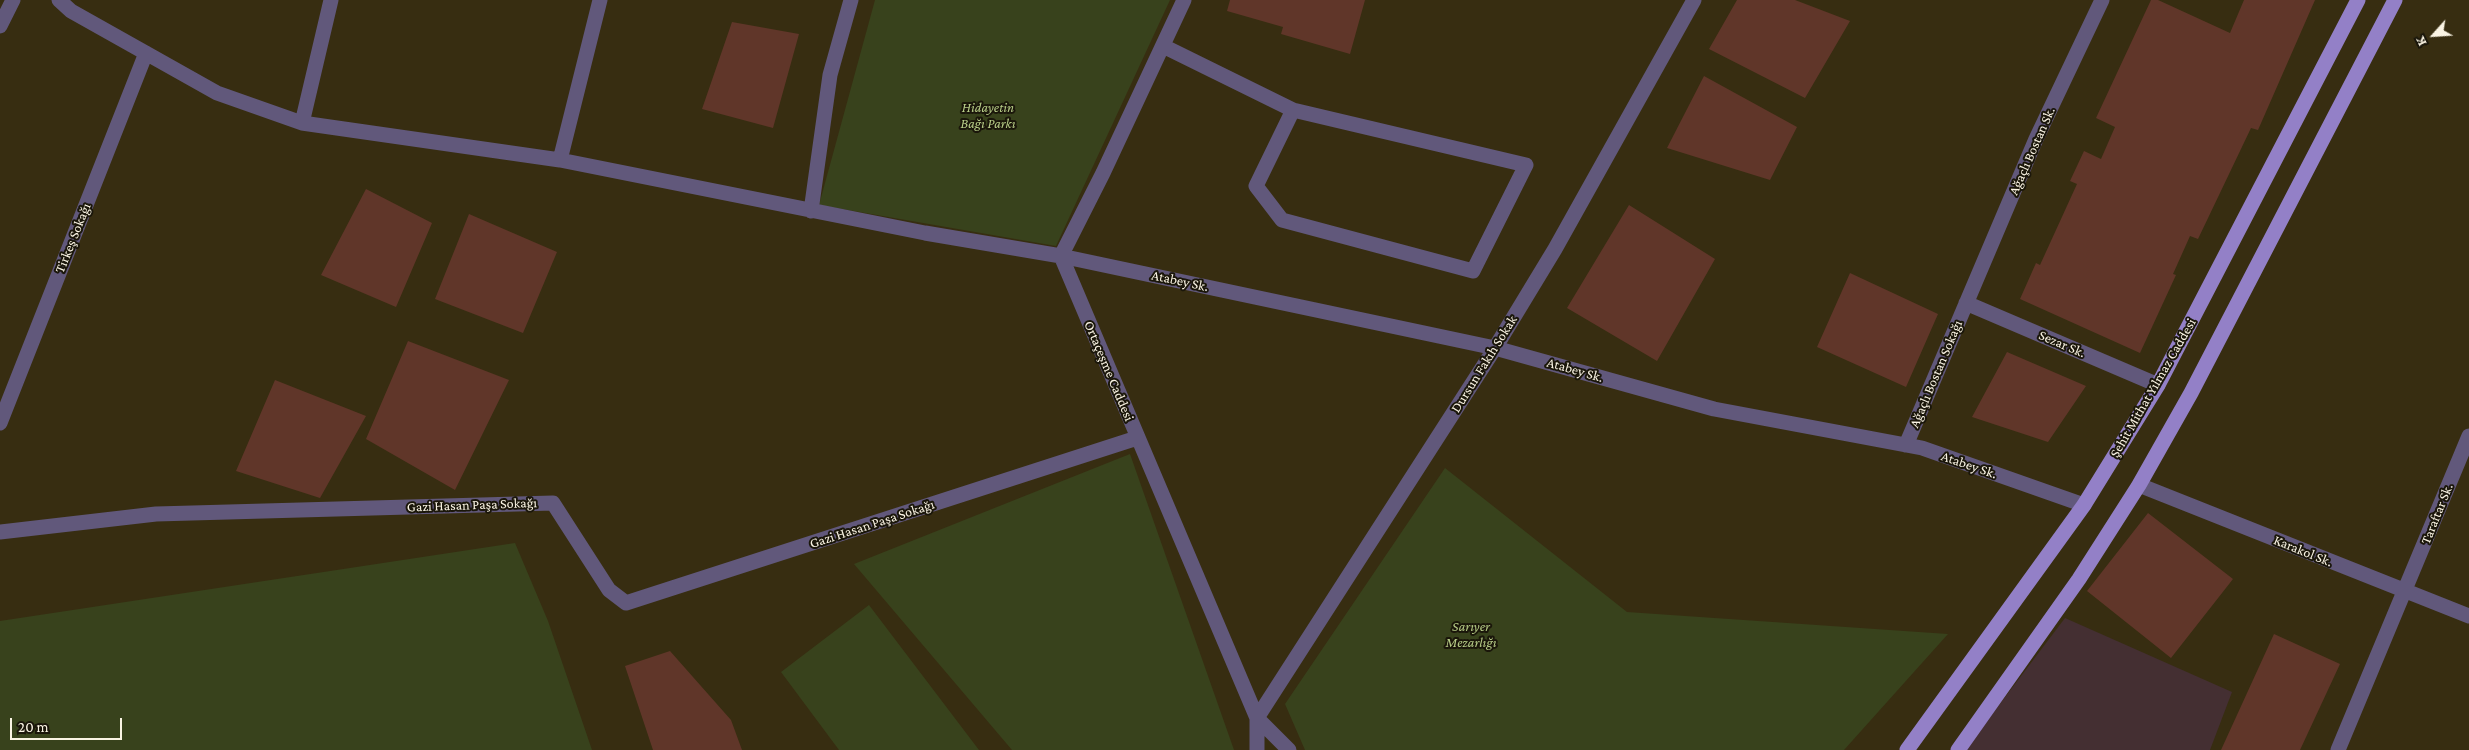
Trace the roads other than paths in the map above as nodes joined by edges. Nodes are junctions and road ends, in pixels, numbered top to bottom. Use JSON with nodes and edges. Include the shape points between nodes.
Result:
{"nodes":[{"id":1,"x":13,"y":0,"type":"edge"},
{"id":2,"x":59,"y":0,"type":"edge"},
{"id":3,"x":331,"y":0,"type":"edge"},
{"id":4,"x":600,"y":0,"type":"edge"},
{"id":5,"x":850,"y":0,"type":"edge"},
{"id":6,"x":1184,"y":0,"type":"edge"},
{"id":7,"x":1694,"y":0,"type":"edge"},
{"id":8,"x":2102,"y":0,"type":"edge"},
{"id":9,"x":2358,"y":0,"type":"edge"},
{"id":10,"x":2395,"y":0,"type":"edge"},
{"id":11,"x":72,"y":5,"type":"edge"},
{"id":12,"x":0,"y":26,"type":"edge"},
{"id":13,"x":1162,"y":46,"type":"junction"},
{"id":14,"x":146,"y":53,"type":"junction"},
{"id":15,"x":1293,"y":110,"type":"junction"},
{"id":16,"x":302,"y":123,"type":"junction"},
{"id":17,"x":560,"y":160,"type":"junction"},
{"id":18,"x":811,"y":211,"type":"junction"},
{"id":19,"x":1061,"y":256,"type":"junction"},
{"id":20,"x":1966,"y":303,"type":"junction"},
{"id":21,"x":1495,"y":348,"type":"junction"},
{"id":22,"x":2158,"y":385,"type":"junction"},
{"id":23,"x":0,"y":423,"type":"edge"},
{"id":24,"x":2469,"y":436,"type":"edge"},
{"id":25,"x":1137,"y":438,"type":"junction"},
{"id":26,"x":1906,"y":445,"type":"junction"},
{"id":27,"x":2139,"y":485,"type":"junction"},
{"id":28,"x":2084,"y":505,"type":"junction"},
{"id":29,"x":0,"y":532,"type":"edge"},
{"id":30,"x":2405,"y":592,"type":"junction"},
{"id":31,"x":2469,"y":616,"type":"edge"},
{"id":32,"x":1257,"y":718,"type":"junction"},
{"id":33,"x":1257,"y":750,"type":"edge"},
{"id":34,"x":1289,"y":750,"type":"edge"},
{"id":35,"x":1907,"y":750,"type":"edge"},
{"id":36,"x":1958,"y":750,"type":"edge"},
{"id":37,"x":2338,"y":750,"type":"edge"}],
"edges":[{"from":1,"to":12,"type":"street"},
{"from":2,"to":11,"type":"street","name":"Atabey Sk."},
{"from":3,"to":16,"type":"street"},
{"from":4,"to":17,"type":"street"},
{"from":5,"to":18,"type":"street","via":[[830,75]]},
{"from":6,"to":13,"type":"street"},
{"from":7,"to":21,"type":"street","name":"Dursun Fakıh Sokak","via":[[1555,249]]},
{"from":8,"to":20,"type":"street","name":"Ağaçlı Bostan Sk.","via":[[2036,139]]},
{"from":9,"to":22,"type":"main road","name":"Şehit Mithat Yılmaz Caddesi"},
{"from":10,"to":27,"type":"main road","via":[[2191,393]]},
{"from":11,"to":14,"type":"street","name":"Atabey Sk."},
{"from":13,"to":15,"type":"street"},
{"from":13,"to":19,"type":"street","via":[[1104,173]]},
{"from":14,"to":16,"type":"street","name":"Atabey Sk.","via":[[217,93]]},
{"from":14,"to":23,"type":"street","name":"Tirkeş Sokağı"},
{"from":15,"to":15,"type":"street","via":[[1256,186],[1282,220],[1473,271],[1526,165]]},
{"from":16,"to":17,"type":"street","name":"Atabey Sk."},
{"from":17,"to":18,"type":"street","name":"Atabey Sk."},
{"from":18,"to":19,"type":"street","name":"Atabey Sk."},
{"from":19,"to":21,"type":"street","name":"Atabey Sk."},
{"from":19,"to":25,"type":"street","name":"Ortaçeşme Caddesi"},
{"from":20,"to":22,"type":"street","name":"Sezar Sk."},
{"from":20,"to":26,"type":"street","name":"Ağaçlı Bostan Sokağı"},
{"from":21,"to":26,"type":"street","name":"Atabey Sk.","via":[[1714,409]]},
{"from":21,"to":32,"type":"street","name":"Dursun Fakıh Sokak"},
{"from":22,"to":28,"type":"main road","name":"Şehit Mithat Yılmaz Caddesi"},
{"from":24,"to":30,"type":"street","name":"Taraftar Sk."},
{"from":25,"to":29,"type":"street","name":"Gazi Hasan Paşa Sokağı","via":[[626,603],[609,590],[553,503],[156,514]]},
{"from":25,"to":32,"type":"street","name":"Ortaçeşme Caddesi"},
{"from":26,"to":28,"type":"street","name":"Atabey Sk."},
{"from":27,"to":30,"type":"street","name":"Karakol Sk."},
{"from":27,"to":36,"type":"main road","via":[[2079,579]]},
{"from":28,"to":35,"type":"main road","name":"Şehit Mithat Yılmaz Caddesi"},
{"from":30,"to":31,"type":"street","name":"Karakol Sk."},
{"from":30,"to":37,"type":"street","name":"Taraftar Sk."},
{"from":32,"to":33,"type":"street","name":"Ortaçeşme Caddesi"},
{"from":32,"to":34,"type":"street"}]}
